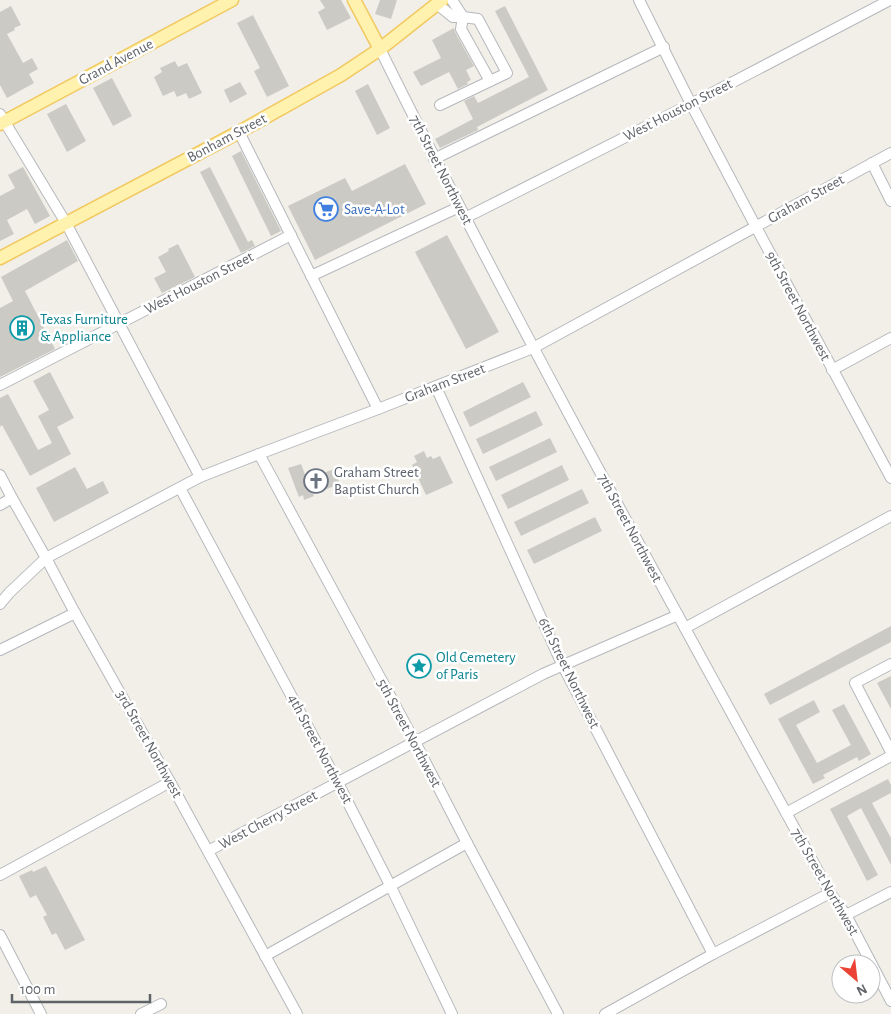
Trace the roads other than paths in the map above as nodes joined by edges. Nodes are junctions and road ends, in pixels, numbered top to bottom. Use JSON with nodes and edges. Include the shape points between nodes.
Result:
{"nodes":[{"id":1,"x":232,"y":0,"type":"edge"},
{"id":2,"x":354,"y":0,"type":"edge"},
{"id":3,"x":452,"y":0,"type":"edge"},
{"id":4,"x":639,"y":0,"type":"edge"},
{"id":5,"x":890,"y":0,"type":"edge"},
{"id":6,"x":439,"y":2,"type":"edge"},
{"id":7,"x":462,"y":17,"type":"junction"},
{"id":8,"x":664,"y":48,"type":"junction"},
{"id":9,"x":380,"y":49,"type":"junction"},
{"id":10,"x":490,"y":81,"type":"junction"},
{"id":11,"x":691,"y":104,"type":"junction"},
{"id":12,"x":440,"y":105,"type":"dead end"},
{"id":13,"x":2,"y":120,"type":"edge"},
{"id":14,"x":239,"y":132,"type":"junction"},
{"id":15,"x":891,"y":153,"type":"edge"},
{"id":16,"x":434,"y":159,"type":"junction"},
{"id":17,"x":872,"y":163,"type":"junction"},
{"id":18,"x":891,"y":201,"type":"edge"},
{"id":19,"x":459,"y":207,"type":"junction"},
{"id":20,"x":465,"y":218,"type":"junction"},
{"id":21,"x":66,"y":223,"type":"junction"},
{"id":22,"x":756,"y":227,"type":"junction"},
{"id":23,"x":291,"y":236,"type":"junction"},
{"id":24,"x":0,"y":258,"type":"edge"},
{"id":25,"x":311,"y":276,"type":"junction"},
{"id":26,"x":119,"y":324,"type":"junction"},
{"id":27,"x":891,"y":338,"type":"edge"},
{"id":28,"x":533,"y":348,"type":"junction"},
{"id":29,"x":832,"y":370,"type":"junction"},
{"id":30,"x":0,"y":385,"type":"edge"},
{"id":31,"x":436,"y":387,"type":"junction"},
{"id":32,"x":378,"y":409,"type":"junction"},
{"id":33,"x":259,"y":454,"type":"junction"},
{"id":34,"x":0,"y":474,"type":"edge"},
{"id":35,"x":200,"y":477,"type":"junction"},
{"id":36,"x":891,"y":478,"type":"edge"},
{"id":37,"x":180,"y":488,"type":"junction"},
{"id":38,"x":12,"y":498,"type":"junction"},
{"id":39,"x":0,"y":504,"type":"edge"},
{"id":40,"x":891,"y":516,"type":"edge"},
{"id":41,"x":46,"y":558,"type":"junction"},
{"id":42,"x":0,"y":604,"type":"edge"},
{"id":43,"x":75,"y":613,"type":"junction"},
{"id":44,"x":678,"y":615,"type":"junction"},
{"id":45,"x":685,"y":628,"type":"junction"},
{"id":46,"x":0,"y":650,"type":"edge"},
{"id":47,"x":891,"y":664,"type":"edge"},
{"id":48,"x":563,"y":666,"type":"junction"},
{"id":49,"x":415,"y":742,"type":"junction"},
{"id":50,"x":891,"y":752,"type":"edge"},
{"id":51,"x":891,"y":756,"type":"edge"},
{"id":52,"x":170,"y":782,"type":"junction"},
{"id":53,"x":338,"y":783,"type":"junction"},
{"id":54,"x":786,"y":813,"type":"junction"},
{"id":55,"x":466,"y":843,"type":"junction"},
{"id":56,"x":208,"y":851,"type":"junction"},
{"id":57,"x":0,"y":875,"type":"edge"},
{"id":58,"x":391,"y":887,"type":"junction"},
{"id":59,"x":891,"y":892,"type":"edge"},
{"id":60,"x":830,"y":893,"type":"junction"},
{"id":61,"x":846,"y":915,"type":"junction"},
{"id":62,"x":0,"y":935,"type":"edge"},
{"id":63,"x":713,"y":954,"type":"junction"},
{"id":64,"x":266,"y":956,"type":"junction"},
{"id":65,"x":891,"y":1001,"type":"edge"},
{"id":66,"x":161,"y":1004,"type":"dead end"},
{"id":67,"x":41,"y":1014,"type":"edge"},
{"id":68,"x":140,"y":1014,"type":"edge"},
{"id":69,"x":297,"y":1014,"type":"edge"},
{"id":70,"x":452,"y":1014,"type":"edge"},
{"id":71,"x":558,"y":1014,"type":"edge"},
{"id":72,"x":605,"y":1014,"type":"edge"}],
"edges":[{"from":1,"to":13,"type":"main road","name":"Grand Avenue"},
{"from":2,"to":9,"type":"main road"},
{"from":3,"to":7,"type":"street"},
{"from":4,"to":8,"type":"street","name":"9th Street Northwest"},
{"from":5,"to":11,"type":"street","name":"West Houston Street"},
{"from":6,"to":7,"type":"street","via":[[452,17]]},
{"from":6,"to":9,"type":"main road","name":"Bonham Street"},
{"from":7,"to":10,"type":"street","via":[[461,29]]},
{"from":7,"to":10,"type":"street","via":[[478,19],[507,73]]},
{"from":8,"to":11,"type":"street","name":"9th Street Northwest"},
{"from":8,"to":16,"type":"street"},
{"from":9,"to":14,"type":"main road","name":"Bonham Street","via":[[341,75]]},
{"from":9,"to":16,"type":"street","name":"7th Street Northwest"},
{"from":10,"to":12,"type":"street"},
{"from":11,"to":20,"type":"street","name":"West Houston Street"},
{"from":11,"to":22,"type":"street","name":"9th Street Northwest"},
{"from":13,"to":21,"type":"street"},
{"from":14,"to":21,"type":"main road","name":"Bonham Street"},
{"from":14,"to":23,"type":"street"},
{"from":15,"to":17,"type":"street","name":"Graham Street"},
{"from":16,"to":19,"type":"street","name":"7th Street Northwest"},
{"from":17,"to":18,"type":"street"},
{"from":17,"to":22,"type":"street","name":"Graham Street"},
{"from":19,"to":20,"type":"street","name":"7th Street Northwest"},
{"from":19,"to":25,"type":"street"},
{"from":20,"to":28,"type":"street","name":"7th Street Northwest"},
{"from":21,"to":24,"type":"main road","name":"Bonham Street"},
{"from":21,"to":26,"type":"street"},
{"from":22,"to":28,"type":"street","name":"Graham Street"},
{"from":22,"to":29,"type":"street","name":"9th Street Northwest"},
{"from":23,"to":25,"type":"street"},
{"from":23,"to":26,"type":"street","name":"West Houston Street"},
{"from":25,"to":32,"type":"street"},
{"from":26,"to":30,"type":"street","name":"West Houston Street"},
{"from":26,"to":35,"type":"street"},
{"from":27,"to":29,"type":"street"},
{"from":28,"to":31,"type":"street","name":"Graham Street"},
{"from":28,"to":44,"type":"street","name":"7th Street Northwest"},
{"from":29,"to":36,"type":"street","name":"9th Street Northwest"},
{"from":31,"to":32,"type":"street","name":"Graham Street"},
{"from":31,"to":48,"type":"street","name":"6th Street Northwest"},
{"from":32,"to":33,"type":"street","name":"Graham Street"},
{"from":33,"to":35,"type":"street","name":"Graham Street"},
{"from":33,"to":49,"type":"street","name":"5th Street Northwest"},
{"from":34,"to":38,"type":"street","name":"3rd Street Northwest"},
{"from":35,"to":37,"type":"street","name":"Graham Street"},
{"from":37,"to":41,"type":"street","name":"Graham Street"},
{"from":37,"to":53,"type":"street","name":"4th Street Northwest"},
{"from":38,"to":39,"type":"street"},
{"from":38,"to":41,"type":"street","name":"3rd Street Northwest"},
{"from":40,"to":45,"type":"street"},
{"from":41,"to":42,"type":"street","name":"Graham Street"},
{"from":41,"to":43,"type":"street","name":"3rd Street Northwest"},
{"from":43,"to":46,"type":"street"},
{"from":43,"to":52,"type":"street","name":"3rd Street Northwest"},
{"from":44,"to":45,"type":"street","name":"7th Street Northwest"},
{"from":44,"to":48,"type":"street","name":"West Cherry Street"},
{"from":45,"to":54,"type":"street","name":"7th Street Northwest"},
{"from":47,"to":50,"type":"street","via":[[855,683]]},
{"from":48,"to":49,"type":"street","name":"West Cherry Street"},
{"from":48,"to":63,"type":"street","name":"6th Street Northwest"},
{"from":49,"to":53,"type":"street","name":"West Cherry Street"},
{"from":49,"to":55,"type":"street","name":"5th Street Northwest"},
{"from":51,"to":54,"type":"street"},
{"from":52,"to":56,"type":"street","name":"3rd Street Northwest"},
{"from":52,"to":57,"type":"street"},
{"from":53,"to":56,"type":"street","name":"West Cherry Street"},
{"from":53,"to":58,"type":"street","name":"4th Street Northwest"},
{"from":54,"to":60,"type":"street","name":"7th Street Northwest"},
{"from":55,"to":58,"type":"street"},
{"from":55,"to":71,"type":"street","name":"5th Street Northwest"},
{"from":56,"to":64,"type":"street","name":"3rd Street Northwest"},
{"from":58,"to":64,"type":"street"},
{"from":58,"to":70,"type":"street","name":"4th Street Northwest"},
{"from":59,"to":61,"type":"street"},
{"from":60,"to":61,"type":"street","name":"7th Street Northwest"},
{"from":60,"to":63,"type":"street"},
{"from":61,"to":65,"type":"street","name":"7th Street Northwest"},
{"from":62,"to":67,"type":"street"},
{"from":63,"to":72,"type":"street"},
{"from":64,"to":69,"type":"street","name":"3rd Street Northwest"},
{"from":66,"to":68,"type":"street"}]}
